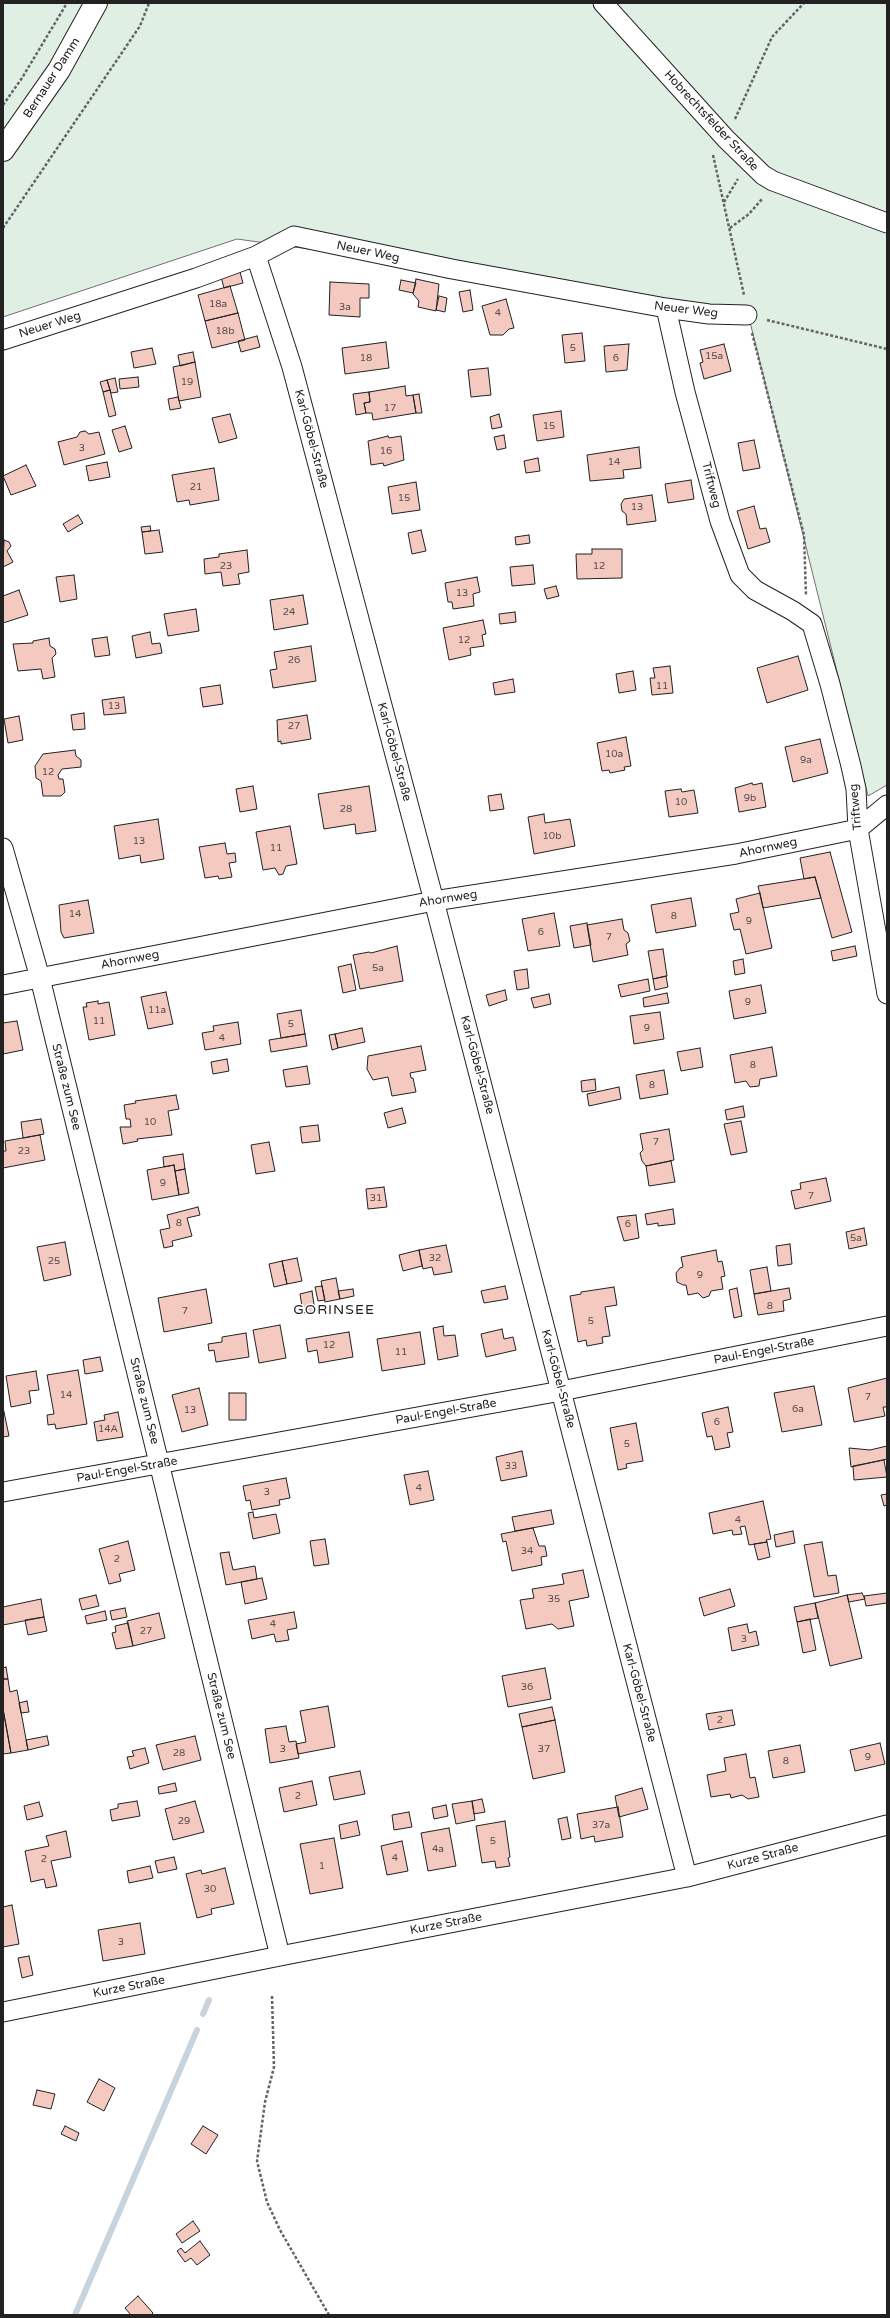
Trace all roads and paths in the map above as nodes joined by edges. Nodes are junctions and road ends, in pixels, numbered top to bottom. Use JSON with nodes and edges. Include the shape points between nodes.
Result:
{"nodes":[{"id":1,"x":67,"y":3,"type":"edge"},
{"id":2,"x":96,"y":3,"type":"edge"},
{"id":3,"x":149,"y":3,"type":"edge"},
{"id":4,"x":603,"y":3,"type":"edge"},
{"id":5,"x":804,"y":3,"type":"edge"},
{"id":6,"x":3,"y":105,"type":"edge"},
{"id":7,"x":706,"y":116,"type":"junction"},
{"id":8,"x":726,"y":139,"type":"junction"},
{"id":9,"x":3,"y":150,"type":"edge"},
{"id":10,"x":749,"y":164,"type":"junction"},
{"id":11,"x":773,"y":181,"type":"junction"},
{"id":12,"x":724,"y":202,"type":"junction"},
{"id":13,"x":887,"y":223,"type":"edge"},
{"id":14,"x":3,"y":228,"type":"edge"},
{"id":15,"x":730,"y":228,"type":"junction"},
{"id":16,"x":256,"y":256,"type":"junction"},
{"id":17,"x":666,"y":308,"type":"junction"},
{"id":18,"x":747,"y":315,"type":"junction"},
{"id":19,"x":3,"y":340,"type":"edge"},
{"id":20,"x":887,"y":349,"type":"edge"},
{"id":21,"x":812,"y":624,"type":"junction"},
{"id":22,"x":887,"y":805,"type":"edge"},
{"id":23,"x":858,"y":829,"type":"junction"},
{"id":24,"x":3,"y":848,"type":"edge"},
{"id":25,"x":434,"y":901,"type":"junction"},
{"id":26,"x":40,"y":978,"type":"junction"},
{"id":27,"x":3,"y":985,"type":"edge"},
{"id":28,"x":887,"y":994,"type":"edge"},
{"id":29,"x":887,"y":1326,"type":"edge"},
{"id":30,"x":561,"y":1391,"type":"junction"},
{"id":31,"x":160,"y":1464,"type":"junction"},
{"id":32,"x":3,"y":1492,"type":"edge"},
{"id":33,"x":887,"y":1825,"type":"edge"},
{"id":34,"x":687,"y":1877,"type":"junction"},
{"id":35,"x":280,"y":1956,"type":"junction"},
{"id":36,"x":272,"y":1996,"type":"dead end"},
{"id":37,"x":3,"y":2012,"type":"edge"},
{"id":38,"x":330,"y":2315,"type":"edge"}],
"edges":[{"from":1,"to":6,"type":"path"},
{"from":2,"to":9,"type":"main road","name":"Bernauer Damm","via":[[58,70]]},
{"from":3,"to":14,"type":"path","via":[[140,26]]},
{"from":4,"to":7,"type":"street","name":"Hobrechtsfelder Straße"},
{"from":5,"to":8,"type":"path","via":[[772,37]]},
{"from":7,"to":8,"type":"street","name":"Hobrechtsfelder Straße"},
{"from":7,"to":12,"type":"path"},
{"from":8,"to":10,"type":"street","name":"Hobrechtsfelder Straße"},
{"from":10,"to":11,"type":"street","name":"Hobrechtsfelder Straße"},
{"from":10,"to":12,"type":"path"},
{"from":11,"to":13,"type":"street","name":"Hobrechtsfelder Straße"},
{"from":11,"to":15,"type":"path","via":[[749,214]]},
{"from":12,"to":15,"type":"path"},
{"from":15,"to":18,"type":"path"},
{"from":16,"to":17,"type":"street","name":"Neuer Weg","via":[[294,236],[452,270]]},
{"from":16,"to":19,"type":"street","name":"Neuer Weg"},
{"from":16,"to":25,"type":"street","name":"Karl-Göbel-Straße","via":[[292,367]]},
{"from":17,"to":18,"type":"street","name":"Neuer Weg","via":[[709,314]]},
{"from":17,"to":21,"type":"street","name":"Triftweg","via":[[685,392],[720,521],[740,575],[755,590]]},
{"from":18,"to":20,"type":"path"},
{"from":18,"to":21,"type":"path","via":[[804,535],[806,597]]},
{"from":21,"to":23,"type":"street","name":"Triftweg","via":[[852,766]]},
{"from":22,"to":23,"type":"street","name":"Ahornweg"},
{"from":23,"to":25,"type":"street","name":"Ahornweg","via":[[736,854]]},
{"from":23,"to":28,"type":"street","name":"Triftweg"},
{"from":24,"to":26,"type":"street","name":"Straße zum See"},
{"from":25,"to":26,"type":"street","name":"Ahornweg"},
{"from":25,"to":30,"type":"street","name":"Karl-Göbel-Straße"},
{"from":26,"to":27,"type":"street","name":"Ahornweg"},
{"from":26,"to":31,"type":"street","name":"Straße zum See"},
{"from":29,"to":30,"type":"street","name":"Paul-Engel-Straße"},
{"from":30,"to":31,"type":"street","name":"Paul-Engel-Straße"},
{"from":30,"to":34,"type":"street","name":"Karl-Göbel-Straße"},
{"from":31,"to":32,"type":"street","name":"Paul-Engel-Straße"},
{"from":31,"to":35,"type":"street","name":"Straße zum See"},
{"from":33,"to":34,"type":"street","name":"Kurze Straße"},
{"from":34,"to":35,"type":"street","name":"Kurze Straße"},
{"from":35,"to":37,"type":"street","name":"Kurze Straße"},
{"from":36,"to":38,"type":"path","via":[[274,2067],[265,2102],[257,2161],[267,2202]]}]}
